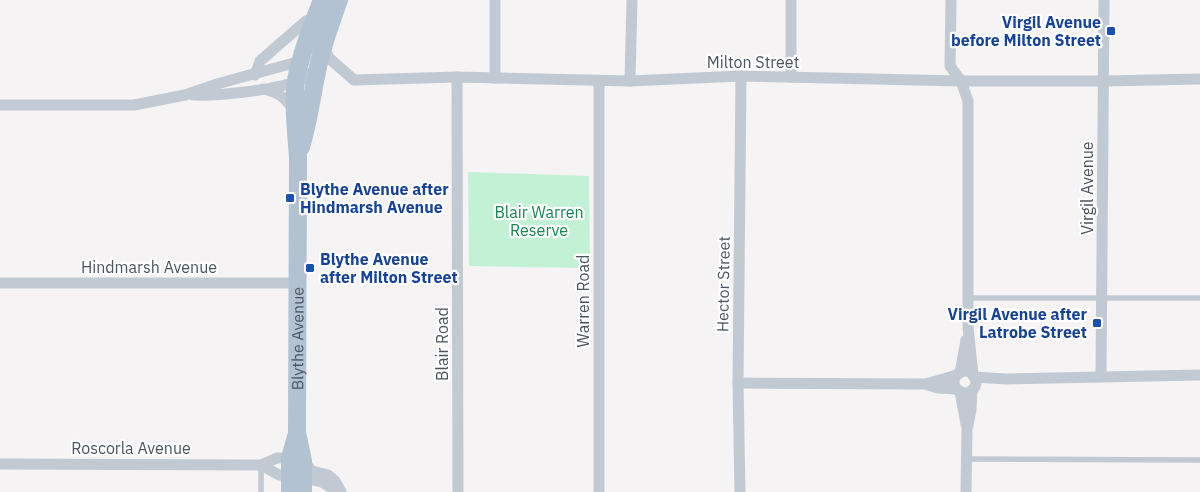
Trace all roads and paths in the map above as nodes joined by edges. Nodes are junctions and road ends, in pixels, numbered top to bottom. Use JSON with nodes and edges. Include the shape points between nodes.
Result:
{"nodes":[{"id":1,"x":322,"y":0,"type":"edge"},
{"id":2,"x":339,"y":0,"type":"edge"},
{"id":3,"x":495,"y":0,"type":"edge"},
{"id":4,"x":632,"y":0,"type":"edge"},
{"id":5,"x":791,"y":0,"type":"edge"},
{"id":6,"x":951,"y":0,"type":"edge"},
{"id":7,"x":1104,"y":0,"type":"edge"},
{"id":8,"x":314,"y":21,"type":"junction"},
{"id":9,"x":323,"y":44,"type":"junction"},
{"id":10,"x":309,"y":64,"type":"junction"},
{"id":11,"x":255,"y":74,"type":"junction"},
{"id":12,"x":741,"y":76,"type":"junction"},
{"id":13,"x":457,"y":77,"type":"junction"},
{"id":14,"x":791,"y":77,"type":"junction"},
{"id":15,"x":495,"y":78,"type":"junction"},
{"id":16,"x":1200,"y":79,"type":"edge"},
{"id":17,"x":296,"y":81,"type":"junction"},
{"id":18,"x":599,"y":81,"type":"junction"},
{"id":19,"x":961,"y":81,"type":"junction"},
{"id":20,"x":1104,"y":81,"type":"junction"},
{"id":21,"x":630,"y":82,"type":"junction"},
{"id":22,"x":262,"y":88,"type":"junction"},
{"id":23,"x":185,"y":95,"type":"junction"},
{"id":24,"x":0,"y":104,"type":"edge"},
{"id":25,"x":295,"y":112,"type":"junction"},
{"id":26,"x":298,"y":157,"type":"junction"},
{"id":27,"x":0,"y":283,"type":"edge"},
{"id":28,"x":298,"y":284,"type":"junction"},
{"id":29,"x":967,"y":298,"type":"junction"},
{"id":30,"x":1102,"y":298,"type":"junction"},
{"id":31,"x":1200,"y":298,"type":"edge"},
{"id":32,"x":968,"y":327,"type":"junction"},
{"id":33,"x":958,"y":374,"type":"junction"},
{"id":34,"x":1200,"y":375,"type":"edge"},
{"id":35,"x":1101,"y":376,"type":"junction"},
{"id":36,"x":738,"y":383,"type":"junction"},
{"id":37,"x":924,"y":384,"type":"junction"},
{"id":38,"x":968,"y":385,"type":"junction"},
{"id":39,"x":967,"y":459,"type":"junction"},
{"id":40,"x":1200,"y":460,"type":"edge"},
{"id":41,"x":0,"y":464,"type":"edge"},
{"id":42,"x":261,"y":465,"type":"junction"},
{"id":43,"x":297,"y":476,"type":"edge"},
{"id":44,"x":261,"y":492,"type":"edge"},
{"id":45,"x":340,"y":492,"type":"edge"},
{"id":46,"x":458,"y":492,"type":"edge"},
{"id":47,"x":599,"y":492,"type":"edge"},
{"id":48,"x":740,"y":492,"type":"edge"},
{"id":49,"x":966,"y":492,"type":"edge"}],
"edges":[{"from":1,"to":8,"type":"main road","name":"Blythe Avenue"},
{"from":2,"to":9,"type":"main road","name":"Blythe Avenue"},
{"from":3,"to":15,"type":"street"},
{"from":4,"to":21,"type":"street"},
{"from":5,"to":14,"type":"street"},
{"from":6,"to":19,"type":"street","via":[[950,66]]},
{"from":7,"to":20,"type":"street","name":"Virgil Avenue"},
{"from":8,"to":10,"type":"main road","name":"Blythe Avenue"},
{"from":8,"to":11,"type":"street","via":[[306,21],[260,61]]},
{"from":9,"to":10,"type":"main road","name":"Blythe Avenue"},
{"from":9,"to":13,"type":"street","name":"Milton Street","via":[[329,58],[354,80]]},
{"from":10,"to":11,"type":"street"},
{"from":10,"to":17,"type":"main road","name":"Blythe Avenue"},
{"from":10,"to":26,"type":"main road","name":"Blythe Avenue","via":[[308,123]]},
{"from":11,"to":23,"type":"street"},
{"from":12,"to":14,"type":"street","name":"Milton Street"},
{"from":12,"to":21,"type":"street","name":"Milton Street"},
{"from":12,"to":36,"type":"street","name":"Hector Street"},
{"from":13,"to":15,"type":"street","name":"Milton Street"},
{"from":13,"to":46,"type":"street","name":"Blair Road"},
{"from":14,"to":19,"type":"street","name":"Milton Street"},
{"from":15,"to":18,"type":"street","name":"Milton Street"},
{"from":16,"to":20,"type":"street","name":"Milton Street"},
{"from":17,"to":22,"type":"street"},
{"from":17,"to":25,"type":"main road","name":"Blythe Avenue"},
{"from":18,"to":21,"type":"street","name":"Milton Street"},
{"from":18,"to":47,"type":"street","name":"Warren Road"},
{"from":19,"to":20,"type":"street","name":"Milton Street"},
{"from":19,"to":29,"type":"street","via":[[968,101]]},
{"from":20,"to":30,"type":"street","name":"Virgil Avenue"},
{"from":22,"to":23,"type":"street","via":[[211,96]]},
{"from":22,"to":25,"type":"street","via":[[285,98]]},
{"from":23,"to":24,"type":"street","via":[[134,105]]},
{"from":25,"to":26,"type":"main road","name":"Blythe Avenue"},
{"from":26,"to":28,"type":"main road","name":"Blythe Avenue"},
{"from":27,"to":28,"type":"street","name":"Hindmarsh Avenue"},
{"from":28,"to":43,"type":"main road","name":"Blythe Avenue"},
{"from":29,"to":30,"type":"lane"},
{"from":29,"to":32,"type":"street"},
{"from":30,"to":31,"type":"lane"},
{"from":30,"to":35,"type":"street","name":"Virgil Avenue"},
{"from":32,"to":33,"type":"street"},
{"from":32,"to":38,"type":"street"},
{"from":33,"to":37,"type":"street"},
{"from":33,"to":38,"type":"street","via":[[954,382]]},
{"from":33,"to":38,"type":"street","via":[[967,371]]},
{"from":34,"to":35,"type":"street"},
{"from":35,"to":38,"type":"street","via":[[1006,379]]},
{"from":36,"to":37,"type":"street"},
{"from":36,"to":48,"type":"street","name":"Hector Street"},
{"from":37,"to":38,"type":"street","via":[[938,388]]},
{"from":38,"to":39,"type":"street"},
{"from":39,"to":40,"type":"lane"},
{"from":39,"to":49,"type":"street"},
{"from":41,"to":42,"type":"street","name":"Roscorla Avenue"},
{"from":42,"to":43,"type":"street","name":"Roscorla Avenue","via":[[279,475]]},
{"from":42,"to":43,"type":"street","name":"Roscorla Avenue","via":[[277,458]]},
{"from":42,"to":44,"type":"lane"},
{"from":43,"to":45,"type":"street","via":[[322,482]]},
{"from":43,"to":45,"type":"street","via":[[312,471],[328,475]]}]}
